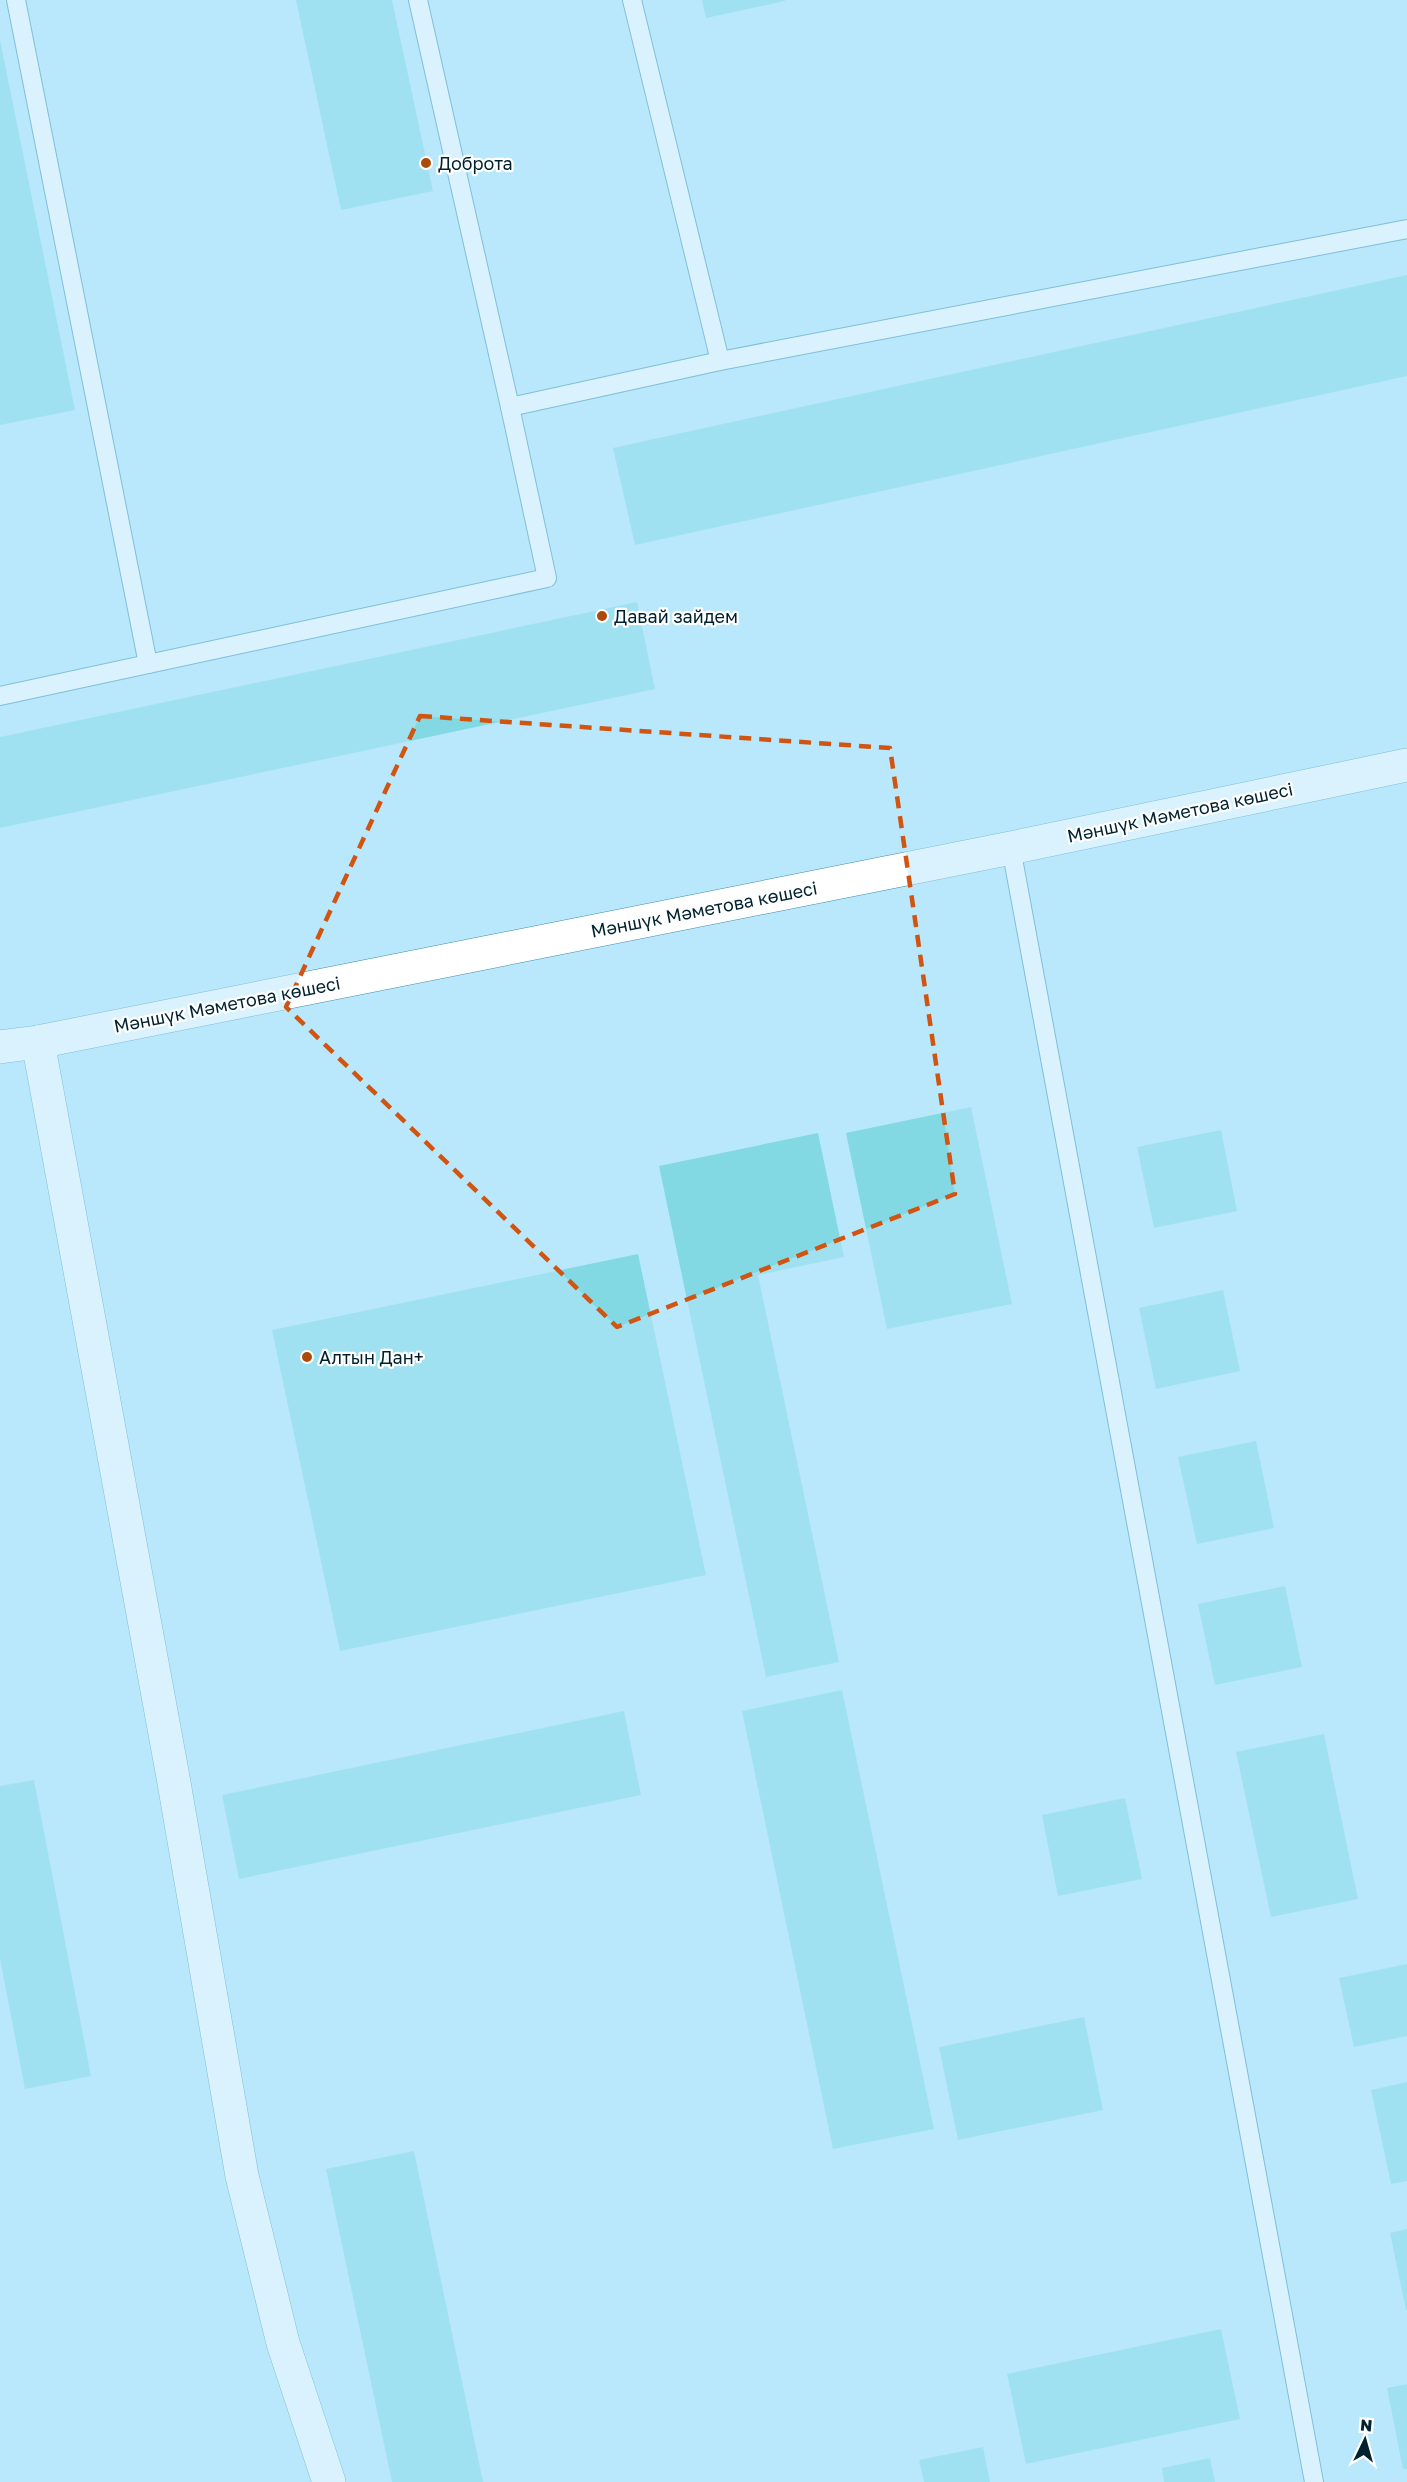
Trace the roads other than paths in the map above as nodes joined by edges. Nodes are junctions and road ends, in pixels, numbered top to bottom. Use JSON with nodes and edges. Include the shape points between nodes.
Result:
{"nodes":[{"id":1,"x":16,"y":0,"type":"edge"},
{"id":2,"x":418,"y":0,"type":"edge"},
{"id":3,"x":632,"y":0,"type":"edge"},
{"id":4,"x":1407,"y":229,"type":"edge"},
{"id":5,"x":720,"y":362,"type":"junction"},
{"id":6,"x":510,"y":407,"type":"junction"},
{"id":7,"x":148,"y":664,"type":"junction"},
{"id":8,"x":0,"y":696,"type":"edge"},
{"id":9,"x":1407,"y":765,"type":"edge"},
{"id":10,"x":1011,"y":848,"type":"junction"},
{"id":11,"x":38,"y":1042,"type":"junction"},
{"id":12,"x":0,"y":1047,"type":"edge"},
{"id":13,"x":329,"y":2482,"type":"edge"},
{"id":14,"x":1314,"y":2482,"type":"edge"}],
"edges":[{"from":1,"to":7,"type":"lane"},
{"from":2,"to":6,"type":"lane"},
{"from":3,"to":5,"type":"lane"},
{"from":4,"to":5,"type":"lane"},
{"from":5,"to":6,"type":"lane"},
{"from":6,"to":7,"type":"lane","via":[[547,578]]},
{"from":7,"to":8,"type":"lane"},
{"from":9,"to":10,"type":"street","name":"Мәншүк Мәметова көшесі"},
{"from":10,"to":11,"type":"street","name":"Мәншүк Мәметова көшесі"},
{"from":10,"to":14,"type":"lane"},
{"from":11,"to":12,"type":"street","name":"Мәншүк Мәметова көшесі"},
{"from":11,"to":13,"type":"street","via":[[242,2176],[283,2343]]}]}
